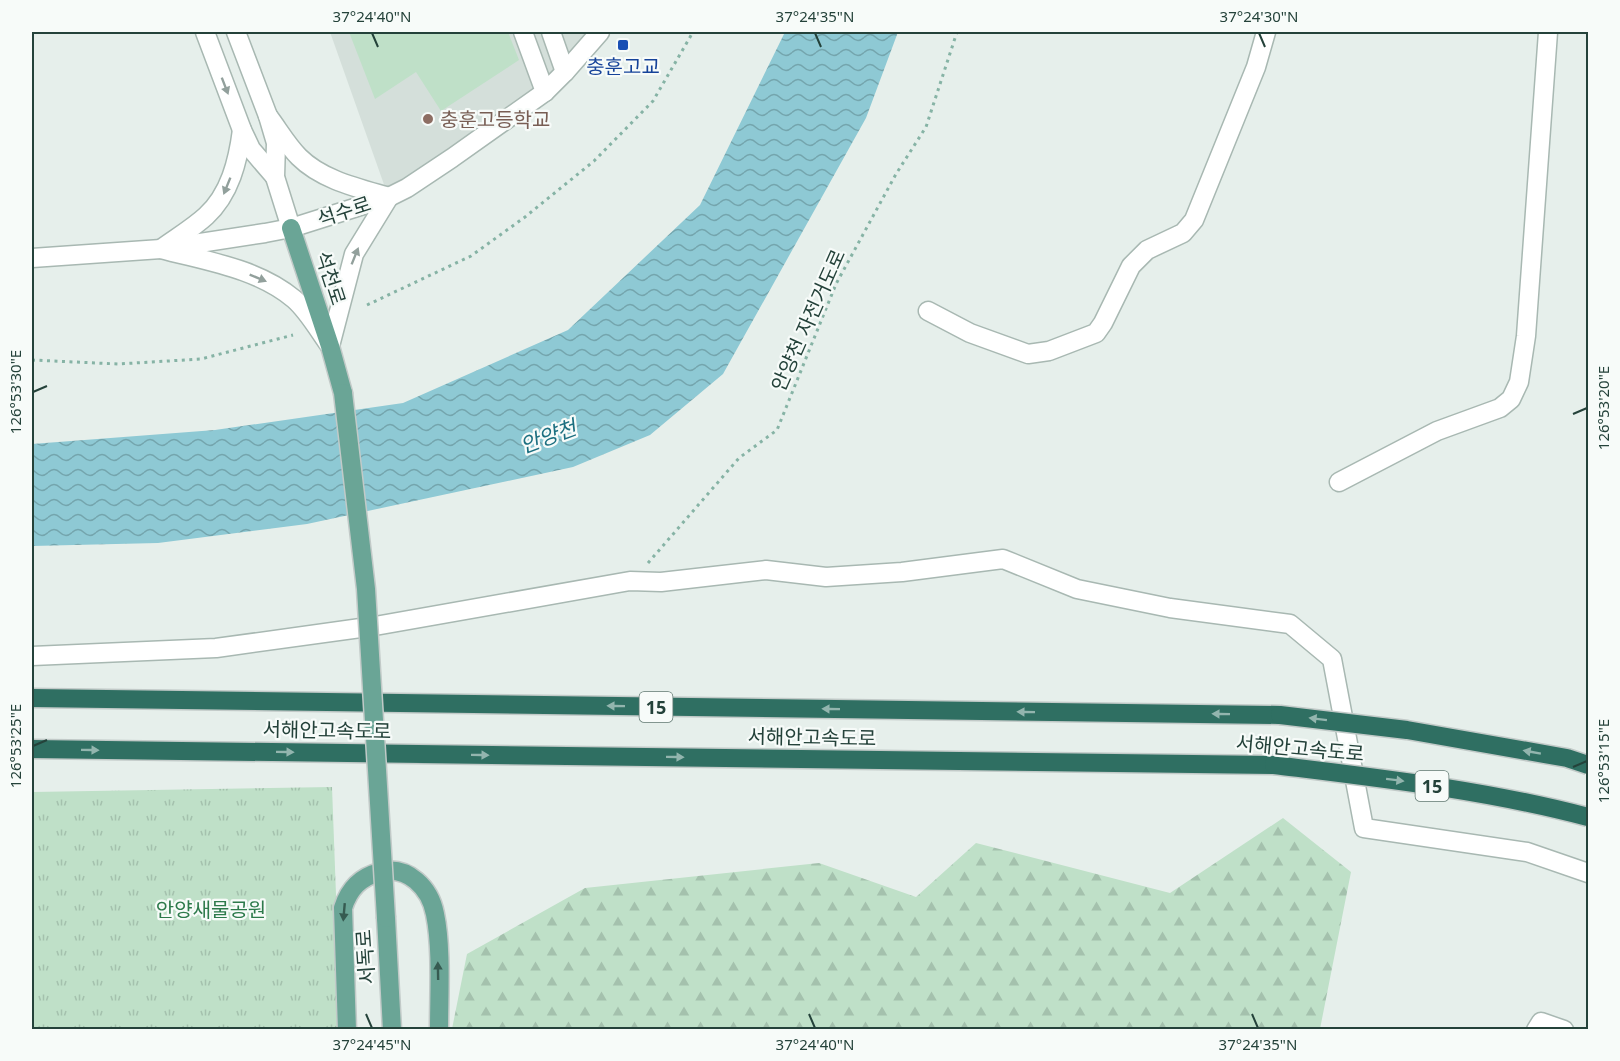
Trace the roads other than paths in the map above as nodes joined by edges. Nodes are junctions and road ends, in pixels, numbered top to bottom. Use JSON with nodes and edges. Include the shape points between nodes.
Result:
{"nodes":[{"id":1,"x":205,"y":32,"type":"edge"},
{"id":2,"x":236,"y":32,"type":"edge"},
{"id":3,"x":523,"y":32,"type":"edge"},
{"id":4,"x":551,"y":32,"type":"edge"},
{"id":5,"x":600,"y":32,"type":"edge"},
{"id":6,"x":1266,"y":32,"type":"edge"},
{"id":7,"x":1548,"y":32,"type":"edge"},
{"id":8,"x":565,"y":72,"type":"junction"},
{"id":9,"x":545,"y":92,"type":"junction"},
{"id":10,"x":268,"y":116,"type":"junction"},
{"id":11,"x":242,"y":130,"type":"junction"},
{"id":12,"x":275,"y":177,"type":"junction"},
{"id":13,"x":389,"y":196,"type":"junction"},
{"id":14,"x":291,"y":228,"type":"junction"},
{"id":15,"x":161,"y":249,"type":"junction"},
{"id":16,"x":32,"y":258,"type":"edge"},
{"id":17,"x":928,"y":311,"type":"dead end"},
{"id":18,"x":330,"y":346,"type":"junction"},
{"id":19,"x":343,"y":393,"type":"joint"},
{"id":20,"x":1338,"y":482,"type":"dead end"},
{"id":21,"x":32,"y":656,"type":"edge"},
{"id":22,"x":32,"y":698,"type":"edge"},
{"id":23,"x":32,"y":749,"type":"edge"},
{"id":24,"x":1588,"y":765,"type":"edge"},
{"id":25,"x":1588,"y":817,"type":"edge"},
{"id":26,"x":1588,"y":873,"type":"edge"},
{"id":27,"x":347,"y":1029,"type":"edge"},
{"id":28,"x":392,"y":1029,"type":"edge"},
{"id":29,"x":439,"y":1029,"type":"edge"},
{"id":30,"x":1536,"y":1029,"type":"edge"},
{"id":31,"x":1564,"y":1029,"type":"edge"}],
"edges":[{"from":1,"to":11,"type":"street","name":"석천로","one_way":true},
{"from":2,"to":10,"type":"street","name":"석천로"},
{"from":3,"to":9,"type":"street"},
{"from":4,"to":8,"type":"street"},
{"from":5,"to":8,"type":"street","name":"석수로"},
{"from":6,"to":17,"type":"street","via":[[1256,67],[1194,220],[1183,233],[1147,250],[1131,266],[1096,333],[1049,351],[1028,354],[970,333]]},
{"from":7,"to":20,"type":"street","via":[[1526,336],[1519,382],[1511,399],[1500,408],[1437,431]]},
{"from":8,"to":9,"type":"street","name":"석수로"},
{"from":9,"to":13,"type":"street","name":"석수로","via":[[452,158]]},
{"from":10,"to":12,"type":"street","name":"석천로","via":[[276,143]]},
{"from":10,"to":13,"type":"street","via":[[306,164],[349,186]]},
{"from":11,"to":12,"type":"street","name":"석천로","via":[[251,149]]},
{"from":11,"to":15,"type":"street","one_way":true,"via":[[223,197],[207,215]]},
{"from":12,"to":14,"type":"street","name":"석천로"},
{"from":13,"to":14,"type":"street","name":"석수로"},
{"from":18,"to":13,"type":"street","one_way":true,"via":[[354,254]]},
{"from":14,"to":15,"type":"street","name":"석수로"},
{"from":14,"to":18,"type":"main road","name":"석천로"},
{"from":15,"to":16,"type":"street","name":"석수로"},
{"from":15,"to":18,"type":"street","one_way":true,"via":[[267,280],[295,300]]},
{"from":18,"to":19,"type":"main road","name":"석천로"},
{"from":19,"to":28,"type":"main road","name":"서독로","bridge":true,"via":[[366,589]]},
{"from":21,"to":26,"type":"street","via":[[216,648],[375,626],[630,582],[766,570],[826,577],[1003,559],[1077,589],[1170,608],[1290,624],[1332,659],[1364,828],[1527,852]]},
{"from":24,"to":22,"type":"highway","name":"서해안고속도로","number":"15","one_way":true,"bridge":true,"via":[[1407,730],[1280,715]]},
{"from":23,"to":25,"type":"highway","name":"서해안고속도로","number":"15","one_way":true,"bridge":true,"via":[[1274,765],[1404,781]]},
{"from":29,"to":27,"type":"main road","one_way":true,"via":[[435,913],[413,876],[399,870],[373,873],[355,885],[343,908]]},
{"from":30,"to":31,"type":"street","via":[[1541,1022]]}]}
